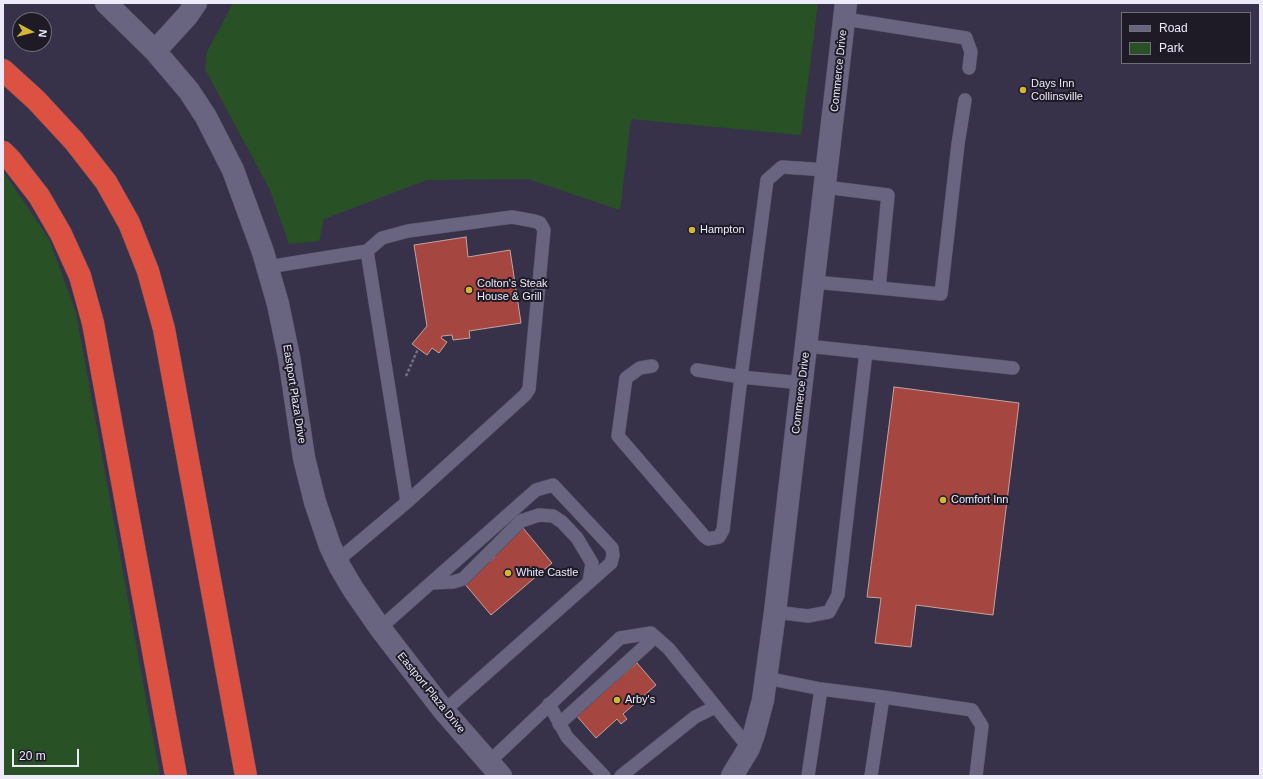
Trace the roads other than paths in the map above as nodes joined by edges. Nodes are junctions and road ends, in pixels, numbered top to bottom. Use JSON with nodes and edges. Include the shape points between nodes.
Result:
{"nodes":[{"id":1,"x":106,"y":3,"type":"edge"},
{"id":2,"x":196,"y":3,"type":"edge"},
{"id":3,"x":845,"y":11,"type":"edge"},
{"id":4,"x":156,"y":51,"type":"junction"},
{"id":5,"x":969,"y":68,"type":"dead end"},
{"id":6,"x":3,"y":70,"type":"edge"},
{"id":7,"x":965,"y":100,"type":"dead end"},
{"id":8,"x":3,"y":152,"type":"edge"},
{"id":9,"x":826,"y":179,"type":"junction"},
{"id":10,"x":368,"y":251,"type":"junction"},
{"id":11,"x":268,"y":267,"type":"junction"},
{"id":12,"x":814,"y":282,"type":"junction"},
{"id":13,"x":878,"y":288,"type":"junction"},
{"id":14,"x":807,"y":346,"type":"junction"},
{"id":15,"x":866,"y":352,"type":"junction"},
{"id":16,"x":652,"y":366,"type":"dead end"},
{"id":17,"x":1013,"y":368,"type":"dead end"},
{"id":18,"x":697,"y":370,"type":"dead end"},
{"id":19,"x":741,"y":377,"type":"junction"},
{"id":20,"x":802,"y":383,"type":"junction"},
{"id":21,"x":407,"y":502,"type":"junction"},
{"id":22,"x":337,"y":561,"type":"junction"},
{"id":23,"x":590,"y":582,"type":"junction"},
{"id":24,"x":431,"y":583,"type":"junction"},
{"id":25,"x":775,"y":612,"type":"junction"},
{"id":26,"x":380,"y":628,"type":"junction"},
{"id":27,"x":653,"y":635,"type":"junction"},
{"id":28,"x":766,"y":678,"type":"junction"},
{"id":29,"x":821,"y":689,"type":"junction"},
{"id":30,"x":883,"y":697,"type":"junction"},
{"id":31,"x":550,"y":704,"type":"junction"},
{"id":32,"x":715,"y":707,"type":"junction"},
{"id":33,"x":444,"y":711,"type":"junction"},
{"id":34,"x":559,"y":724,"type":"junction"},
{"id":35,"x":749,"y":748,"type":"junction"},
{"id":36,"x":495,"y":769,"type":"edge"},
{"id":37,"x":176,"y":776,"type":"edge"},
{"id":38,"x":246,"y":776,"type":"edge"},
{"id":39,"x":604,"y":776,"type":"edge"},
{"id":40,"x":621,"y":776,"type":"edge"},
{"id":41,"x":732,"y":776,"type":"edge"},
{"id":42,"x":808,"y":776,"type":"edge"},
{"id":43,"x":871,"y":776,"type":"edge"},
{"id":44,"x":976,"y":776,"type":"edge"}],
"edges":[{"from":1,"to":4,"type":"street","name":"Eastport Plaza Drive"},
{"from":2,"to":4,"type":"street"},
{"from":3,"to":5,"type":"lane","via":[[966,38],[971,52]]},
{"from":3,"to":9,"type":"street","name":"Commerce Drive"},
{"from":4,"to":11,"type":"street","name":"Eastport Plaza Drive","via":[[189,91],[209,124],[242,191]]},
{"from":6,"to":38,"type":"highway","via":[[36,100],[74,141],[106,182],[129,223],[148,271],[164,329]]},
{"from":7,"to":13,"type":"lane","via":[[941,294]]},
{"from":8,"to":37,"type":"highway","via":[[39,196],[61,234],[80,276],[94,323]]},
{"from":9,"to":12,"type":"street","name":"Commerce Drive"},
{"from":9,"to":13,"type":"lane","via":[[888,195]]},
{"from":9,"to":19,"type":"lane","via":[[782,167],[767,180]]},
{"from":10,"to":11,"type":"lane"},
{"from":10,"to":21,"type":"lane"},
{"from":10,"to":21,"type":"lane","via":[[382,238],[408,231],[512,217],[534,221],[544,230],[529,389]]},
{"from":11,"to":22,"type":"street","name":"Eastport Plaza Drive","via":[[289,357],[304,458],[315,502]]},
{"from":12,"to":13,"type":"lane"},
{"from":12,"to":14,"type":"street","name":"Commerce Drive"},
{"from":14,"to":15,"type":"lane"},
{"from":14,"to":20,"type":"street","name":"Commerce Drive"},
{"from":15,"to":17,"type":"lane"},
{"from":15,"to":25,"type":"lane","via":[[838,595],[829,612],[808,616]]},
{"from":16,"to":19,"type":"lane","via":[[640,368],[626,378],[618,436],[708,538],[719,537],[723,530]]},
{"from":18,"to":19,"type":"lane"},
{"from":19,"to":20,"type":"lane"},
{"from":20,"to":25,"type":"street","name":"Commerce Drive"},
{"from":21,"to":22,"type":"lane"},
{"from":22,"to":26,"type":"street","name":"Eastport Plaza Drive"},
{"from":23,"to":24,"type":"lane","via":[[592,563],[577,538],[553,516],[539,515],[521,521],[463,579]]},
{"from":23,"to":24,"type":"lane","via":[[611,563],[612,548],[553,485],[536,490]]},
{"from":23,"to":33,"type":"lane"},
{"from":24,"to":26,"type":"lane"},
{"from":25,"to":28,"type":"street","name":"Commerce Drive"},
{"from":26,"to":33,"type":"street","name":"Eastport Plaza Drive"},
{"from":27,"to":31,"type":"lane","via":[[620,638]]},
{"from":27,"to":32,"type":"lane","via":[[669,649]]},
{"from":27,"to":34,"type":"lane"},
{"from":28,"to":29,"type":"lane"},
{"from":28,"to":35,"type":"street","name":"Commerce Drive","via":[[763,700]]},
{"from":29,"to":30,"type":"lane"},
{"from":29,"to":42,"type":"lane"},
{"from":30,"to":43,"type":"lane"},
{"from":30,"to":44,"type":"lane","via":[[972,710],[982,726]]},
{"from":31,"to":34,"type":"lane"},
{"from":31,"to":36,"type":"lane"},
{"from":32,"to":35,"type":"lane"},
{"from":32,"to":40,"type":"lane","via":[[695,717]]},
{"from":33,"to":36,"type":"street","name":"Eastport Plaza Drive"},
{"from":34,"to":39,"type":"lane","via":[[567,737]]},
{"from":35,"to":41,"type":"street","name":"Commerce Drive"}]}
